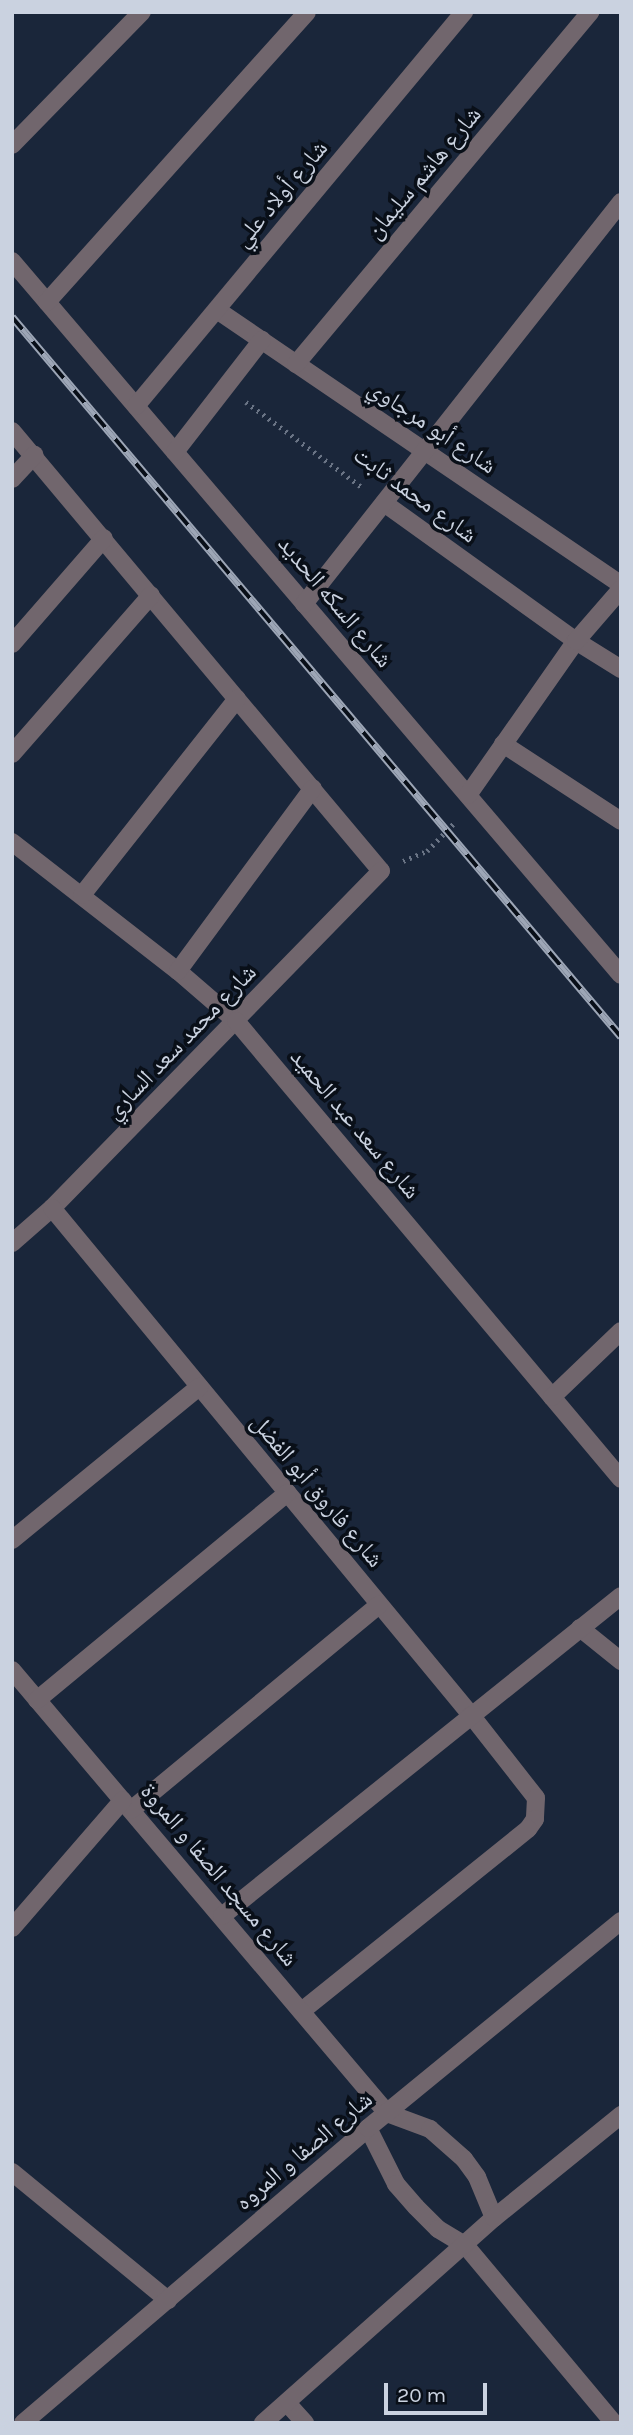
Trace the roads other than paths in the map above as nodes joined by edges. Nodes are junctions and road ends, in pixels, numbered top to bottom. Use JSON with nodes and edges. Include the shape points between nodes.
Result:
{"nodes":[{"id":1,"x":142,"y":12,"type":"edge"},
{"id":2,"x":307,"y":12,"type":"edge"},
{"id":3,"x":464,"y":12,"type":"edge"},
{"id":4,"x":590,"y":12,"type":"edge"},
{"id":5,"x":12,"y":145,"type":"edge"},
{"id":6,"x":621,"y":202,"type":"edge"},
{"id":7,"x":12,"y":261,"type":"edge"},
{"id":8,"x":47,"y":302,"type":"junction"},
{"id":9,"x":217,"y":310,"type":"junction"},
{"id":10,"x":262,"y":340,"type":"junction"},
{"id":11,"x":296,"y":364,"type":"junction"},
{"id":12,"x":136,"y":407,"type":"junction"},
{"id":13,"x":12,"y":431,"type":"edge"},
{"id":14,"x":175,"y":452,"type":"junction"},
{"id":15,"x":424,"y":452,"type":"junction"},
{"id":16,"x":34,"y":455,"type":"junction"},
{"id":17,"x":12,"y":480,"type":"edge"},
{"id":18,"x":384,"y":503,"type":"junction"},
{"id":19,"x":104,"y":538,"type":"junction"},
{"id":20,"x":621,"y":587,"type":"edge"},
{"id":21,"x":151,"y":595,"type":"junction"},
{"id":22,"x":304,"y":604,"type":"junction"},
{"id":23,"x":576,"y":641,"type":"junction"},
{"id":24,"x":12,"y":644,"type":"edge"},
{"id":25,"x":621,"y":669,"type":"edge"},
{"id":26,"x":237,"y":699,"type":"junction"},
{"id":27,"x":503,"y":744,"type":"junction"},
{"id":28,"x":12,"y":754,"type":"edge"},
{"id":29,"x":313,"y":788,"type":"junction"},
{"id":30,"x":468,"y":795,"type":"junction"},
{"id":31,"x":621,"y":821,"type":"edge"},
{"id":32,"x":12,"y":842,"type":"edge"},
{"id":33,"x":82,"y":895,"type":"junction"},
{"id":34,"x":618,"y":967,"type":"edge"},
{"id":35,"x":178,"y":971,"type":"junction"},
{"id":36,"x":236,"y":1020,"type":"junction"},
{"id":37,"x":52,"y":1209,"type":"junction"},
{"id":38,"x":12,"y":1243,"type":"edge"},
{"id":39,"x":621,"y":1331,"type":"edge"},
{"id":40,"x":199,"y":1387,"type":"junction"},
{"id":41,"x":552,"y":1397,"type":"junction"},
{"id":42,"x":621,"y":1479,"type":"edge"},
{"id":43,"x":287,"y":1493,"type":"junction"},
{"id":44,"x":12,"y":1540,"type":"edge"},
{"id":45,"x":621,"y":1596,"type":"edge"},
{"id":46,"x":380,"y":1605,"type":"junction"},
{"id":47,"x":580,"y":1628,"type":"junction"},
{"id":48,"x":621,"y":1661,"type":"edge"},
{"id":49,"x":14,"y":1678,"type":"edge"},
{"id":50,"x":37,"y":1700,"type":"junction"},
{"id":51,"x":471,"y":1715,"type":"junction"},
{"id":52,"x":127,"y":1805,"type":"junction"},
{"id":53,"x":222,"y":1916,"type":"junction"},
{"id":54,"x":621,"y":1921,"type":"edge"},
{"id":55,"x":12,"y":1928,"type":"edge"},
{"id":56,"x":302,"y":2011,"type":"junction"},
{"id":57,"x":387,"y":2113,"type":"junction"},
{"id":58,"x":621,"y":2115,"type":"edge"},
{"id":59,"x":368,"y":2128,"type":"junction"},
{"id":60,"x":12,"y":2172,"type":"edge"},
{"id":61,"x":494,"y":2218,"type":"junction"},
{"id":62,"x":464,"y":2245,"type":"junction"},
{"id":63,"x":168,"y":2300,"type":"junction"},
{"id":64,"x":287,"y":2403,"type":"junction"},
{"id":65,"x":23,"y":2423,"type":"edge"},
{"id":66,"x":263,"y":2423,"type":"edge"},
{"id":67,"x":304,"y":2423,"type":"edge"},
{"id":68,"x":614,"y":2423,"type":"edge"}],
"edges":[{"from":1,"to":5,"type":"street"},
{"from":2,"to":8,"type":"street"},
{"from":3,"to":9,"type":"street","name":"شارع أولاد علي"},
{"from":4,"to":11,"type":"street","name":"شارع هاشم سليمان"},
{"from":6,"to":15,"type":"street"},
{"from":7,"to":8,"type":"street","name":"شارع السكه الحديد"},
{"from":8,"to":12,"type":"street","name":"شارع السكه الحديد"},
{"from":9,"to":10,"type":"street","name":"شارع أبو مرجاوي"},
{"from":9,"to":12,"type":"street","name":"شارع أولاد علي"},
{"from":10,"to":11,"type":"street","name":"شارع أبو مرجاوي"},
{"from":10,"to":14,"type":"street"},
{"from":11,"to":15,"type":"street","name":"شارع أبو مرجاوي"},
{"from":12,"to":14,"type":"street","name":"شارع السكه الحديد"},
{"from":13,"to":16,"type":"street"},
{"from":14,"to":22,"type":"street","name":"شارع السكه الحديد"},
{"from":15,"to":18,"type":"street"},
{"from":15,"to":20,"type":"street","name":"شارع أبو مرجاوي"},
{"from":16,"to":17,"type":"street"},
{"from":16,"to":19,"type":"street"},
{"from":18,"to":22,"type":"street"},
{"from":18,"to":23,"type":"street","name":"شارع محمد ثابت"},
{"from":19,"to":21,"type":"street"},
{"from":19,"to":24,"type":"street"},
{"from":20,"to":23,"type":"street"},
{"from":21,"to":26,"type":"street"},
{"from":21,"to":28,"type":"street"},
{"from":22,"to":30,"type":"street","name":"شارع السكه الحديد"},
{"from":23,"to":25,"type":"street","name":"شارع محمد ثابت"},
{"from":23,"to":27,"type":"street"},
{"from":26,"to":29,"type":"street"},
{"from":26,"to":33,"type":"street"},
{"from":27,"to":30,"type":"street"},
{"from":27,"to":31,"type":"street"},
{"from":29,"to":35,"type":"street"},
{"from":29,"to":36,"type":"street","name":"شارع محمد سعد الساري","via":[[381,871]]},
{"from":30,"to":34,"type":"street","name":"شارع السكه الحديد"},
{"from":32,"to":33,"type":"street","name":"شارع سعد عبد الحميد"},
{"from":33,"to":35,"type":"street","name":"شارع سعد عبد الحميد"},
{"from":35,"to":36,"type":"street","name":"شارع سعد عبد الحميد"},
{"from":36,"to":37,"type":"street","name":"شارع محمد سعد الساري"},
{"from":36,"to":41,"type":"street","name":"شارع سعد عبد الحميد"},
{"from":37,"to":38,"type":"street","name":"شارع محمد سعد الساري"},
{"from":37,"to":40,"type":"street","name":"شارع فاروق أبو الفضل"},
{"from":39,"to":41,"type":"street"},
{"from":40,"to":43,"type":"street","name":"شارع فاروق أبو الفضل"},
{"from":40,"to":44,"type":"street"},
{"from":41,"to":42,"type":"street","name":"شارع سعد عبد الحميد"},
{"from":43,"to":46,"type":"street","name":"شارع فاروق أبو الفضل"},
{"from":43,"to":50,"type":"street"},
{"from":45,"to":47,"type":"street"},
{"from":46,"to":51,"type":"street","name":"شارع فاروق أبو الفضل"},
{"from":46,"to":52,"type":"street"},
{"from":47,"to":48,"type":"street"},
{"from":47,"to":51,"type":"street"},
{"from":49,"to":50,"type":"street","name":"شارع مسجد الصفا و المروة"},
{"from":50,"to":52,"type":"street","name":"شارع مسجد الصفا و المروة"},
{"from":51,"to":53,"type":"street"},
{"from":51,"to":56,"type":"street","name":"شارع فاروق أبو الفضل","via":[[531,1788],[535,1819],[520,1836]]},
{"from":52,"to":53,"type":"street","name":"شارع مسجد الصفا و المروة"},
{"from":52,"to":55,"type":"street"},
{"from":53,"to":56,"type":"street","name":"شارع مسجد الصفا و المروة"},
{"from":54,"to":57,"type":"street","name":"شارع الصفا و المروه"},
{"from":56,"to":57,"type":"street","name":"شارع مسجد الصفا و المروة"},
{"from":57,"to":59,"type":"street","name":"شارع الصفا و المروه"},
{"from":57,"to":61,"type":"street","via":[[429,2129],[448,2143],[477,2177]]},
{"from":58,"to":61,"type":"street"},
{"from":59,"to":62,"type":"street","via":[[396,2183],[439,2228]]},
{"from":59,"to":63,"type":"street","name":"شارع الصفا و المروه"},
{"from":60,"to":63,"type":"street"},
{"from":61,"to":62,"type":"street"},
{"from":62,"to":64,"type":"street"},
{"from":62,"to":68,"type":"street"},
{"from":63,"to":65,"type":"street","name":"شارع الصفا و المروه"},
{"from":64,"to":66,"type":"street"},
{"from":64,"to":67,"type":"street"}]}
